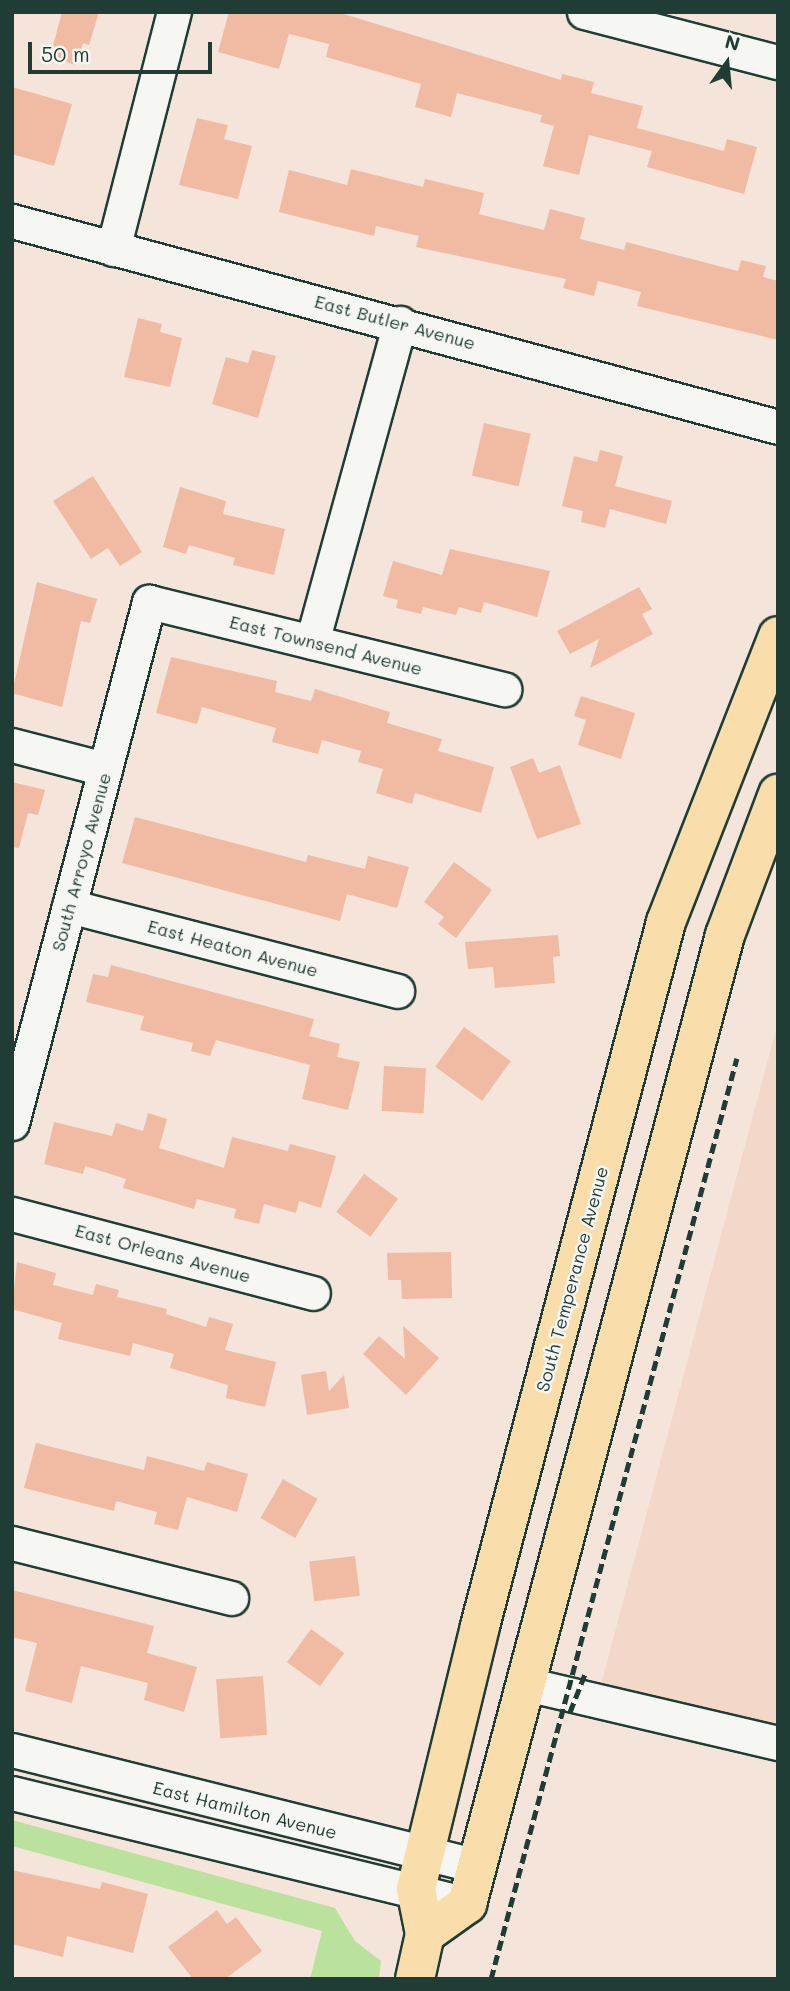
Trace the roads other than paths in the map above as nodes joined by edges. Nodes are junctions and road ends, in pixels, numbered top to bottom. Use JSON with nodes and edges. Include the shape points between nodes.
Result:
{"nodes":[{"id":1,"x":174,"y":12,"type":"edge"},
{"id":2,"x":584,"y":12,"type":"edge"},
{"id":3,"x":778,"y":62,"type":"edge"},
{"id":4,"x":12,"y":221,"type":"edge"},
{"id":5,"x":113,"y":249,"type":"junction"},
{"id":6,"x":400,"y":323,"type":"junction"},
{"id":7,"x":778,"y":427,"type":"edge"},
{"id":8,"x":149,"y":602,"type":"joint"},
{"id":9,"x":778,"y":636,"type":"edge"},
{"id":10,"x":312,"y":642,"type":"junction"},
{"id":11,"x":504,"y":689,"type":"dead end"},
{"id":12,"x":12,"y":745,"type":"edge"},
{"id":13,"x":105,"y":769,"type":"junction"},
{"id":14,"x":778,"y":794,"type":"edge"},
{"id":15,"x":69,"y":906,"type":"junction"},
{"id":16,"x":397,"y":991,"type":"dead end"},
{"id":17,"x":12,"y":1123,"type":"edge"},
{"id":18,"x":12,"y":1214,"type":"edge"},
{"id":19,"x":313,"y":1293,"type":"dead end"},
{"id":20,"x":12,"y":1543,"type":"edge"},
{"id":21,"x":231,"y":1598,"type":"dead end"},
{"id":22,"x":526,"y":1684,"type":"junction"},
{"id":23,"x":778,"y":1743,"type":"edge"},
{"id":24,"x":12,"y":1750,"type":"edge"},
{"id":25,"x":12,"y":1793,"type":"edge"},
{"id":26,"x":478,"y":1866,"type":"junction"},
{"id":27,"x":420,"y":1872,"type":"junction"},
{"id":28,"x":467,"y":1904,"type":"junction"},
{"id":29,"x":425,"y":1934,"type":"junction"},
{"id":30,"x":415,"y":1979,"type":"edge"}],
"edges":[{"from":1,"to":5,"type":"street"},
{"from":2,"to":3,"type":"street"},
{"from":4,"to":5,"type":"street","name":"East Butler Avenue"},
{"from":5,"to":6,"type":"street","name":"East Butler Avenue"},
{"from":6,"to":7,"type":"street","name":"East Butler Avenue"},
{"from":6,"to":10,"type":"street"},
{"from":8,"to":10,"type":"street","name":"East Townsend Avenue"},
{"from":8,"to":13,"type":"street","name":"South Arroyo Avenue"},
{"from":9,"to":27,"type":"main road","name":"South Temperance Avenue","via":[[666,922]]},
{"from":10,"to":11,"type":"street","name":"East Townsend Avenue"},
{"from":12,"to":13,"type":"street"},
{"from":13,"to":15,"type":"street","name":"South Arroyo Avenue"},
{"from":14,"to":22,"type":"main road","via":[[725,934]]},
{"from":15,"to":16,"type":"street","name":"East Heaton Avenue"},
{"from":15,"to":17,"type":"street","name":"South Arroyo Avenue"},
{"from":18,"to":19,"type":"street","name":"East Orleans Avenue"},
{"from":20,"to":21,"type":"street"},
{"from":22,"to":23,"type":"street"},
{"from":22,"to":26,"type":"main road"},
{"from":24,"to":27,"type":"street","name":"East Hamilton Avenue"},
{"from":25,"to":27,"type":"street","name":"East Hamilton Avenue"},
{"from":26,"to":27,"type":"street","name":"East Hamilton Avenue"},
{"from":26,"to":28,"type":"main road"},
{"from":27,"to":28,"type":"street","name":"East Hamilton Avenue"},
{"from":27,"to":29,"type":"main road","name":"South Temperance Avenue"},
{"from":28,"to":29,"type":"main road"},
{"from":29,"to":30,"type":"main road","name":"South Temperance Avenue"}]}
